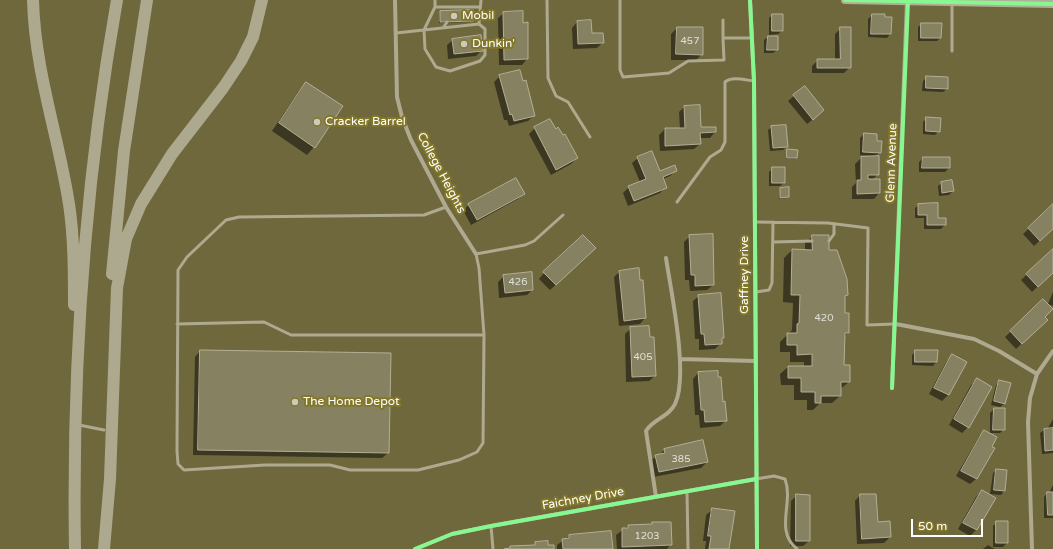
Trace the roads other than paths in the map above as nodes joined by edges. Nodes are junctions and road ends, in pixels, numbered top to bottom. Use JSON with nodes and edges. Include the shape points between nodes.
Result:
{"nodes":[{"id":1,"x":33,"y":0,"type":"edge"},
{"id":2,"x":117,"y":0,"type":"edge"},
{"id":3,"x":147,"y":0,"type":"edge"},
{"id":4,"x":262,"y":0,"type":"edge"},
{"id":5,"x":395,"y":0,"type":"edge"},
{"id":6,"x":435,"y":0,"type":"edge"},
{"id":7,"x":481,"y":0,"type":"edge"},
{"id":8,"x":547,"y":0,"type":"edge"},
{"id":9,"x":620,"y":0,"type":"edge"},
{"id":10,"x":750,"y":0,"type":"edge"},
{"id":11,"x":845,"y":0,"type":"edge"},
{"id":12,"x":906,"y":1,"type":"edge"},
{"id":13,"x":952,"y":3,"type":"junction"},
{"id":14,"x":1053,"y":4,"type":"edge"},
{"id":15,"x":435,"y":7,"type":"junction"},
{"id":16,"x":455,"y":7,"type":"junction"},
{"id":17,"x":480,"y":7,"type":"junction"},
{"id":18,"x":453,"y":11,"type":"dead end"},
{"id":19,"x":723,"y":20,"type":"dead end"},
{"id":20,"x":459,"y":21,"type":"dead end"},
{"id":21,"x":447,"y":22,"type":"dead end"},
{"id":22,"x":479,"y":24,"type":"junction"},
{"id":23,"x":456,"y":26,"type":"junction"},
{"id":24,"x":443,"y":28,"type":"junction"},
{"id":25,"x":424,"y":30,"type":"junction"},
{"id":26,"x":396,"y":33,"type":"junction"},
{"id":27,"x":723,"y":38,"type":"junction"},
{"id":28,"x":752,"y":38,"type":"junction"},
{"id":29,"x":952,"y":50,"type":"dead end"},
{"id":30,"x":754,"y":81,"type":"junction"},
{"id":31,"x":590,"y":137,"type":"dead end"},
{"id":32,"x":678,"y":202,"type":"dead end"},
{"id":33,"x":446,"y":207,"type":"junction"},
{"id":34,"x":563,"y":215,"type":"dead end"},
{"id":35,"x":755,"y":222,"type":"junction"},
{"id":36,"x":773,"y":222,"type":"junction"},
{"id":37,"x":834,"y":224,"type":"junction"},
{"id":38,"x":812,"y":241,"type":"dead end"},
{"id":39,"x":829,"y":241,"type":"dead end"},
{"id":40,"x":773,"y":242,"type":"junction"},
{"id":41,"x":476,"y":254,"type":"junction"},
{"id":42,"x":666,"y":258,"type":"dead end"},
{"id":43,"x":756,"y":292,"type":"junction"},
{"id":44,"x":177,"y":324,"type":"junction"},
{"id":45,"x":896,"y":324,"type":"junction"},
{"id":46,"x":484,"y":335,"type":"junction"},
{"id":47,"x":1053,"y":351,"type":"edge"},
{"id":48,"x":680,"y":359,"type":"junction"},
{"id":49,"x":756,"y":361,"type":"junction"},
{"id":50,"x":1037,"y":374,"type":"junction"},
{"id":51,"x":892,"y":388,"type":"dead end"},
{"id":52,"x":76,"y":425,"type":"junction"},
{"id":53,"x":104,"y":430,"type":"junction"},
{"id":54,"x":756,"y":479,"type":"junction"},
{"id":55,"x":687,"y":491,"type":"junction"},
{"id":56,"x":656,"y":497,"type":"junction"},
{"id":57,"x":74,"y":513,"type":"junction"},
{"id":58,"x":491,"y":526,"type":"junction"},
{"id":59,"x":75,"y":549,"type":"edge"},
{"id":60,"x":104,"y":549,"type":"edge"},
{"id":61,"x":415,"y":549,"type":"edge"},
{"id":62,"x":493,"y":549,"type":"edge"},
{"id":63,"x":688,"y":549,"type":"edge"},
{"id":64,"x":757,"y":549,"type":"edge"},
{"id":65,"x":797,"y":549,"type":"edge"},
{"id":66,"x":1032,"y":549,"type":"edge"}],
"edges":[{"from":1,"to":57,"type":"highway","via":[[40,71],[69,205],[72,236]]},
{"from":2,"to":52,"type":"highway","via":[[98,132],[88,227],[80,310]]},
{"from":3,"to":53,"type":"highway","via":[[124,151],[116,226]]},
{"from":4,"to":60,"type":"highway","via":[[253,37],[241,61],[172,154],[141,204],[126,239],[117,288],[110,479]]},
{"from":5,"to":26,"type":"street","name":"College Heights"},
{"from":6,"to":15,"type":"lane"},
{"from":7,"to":17,"type":"lane"},
{"from":8,"to":31,"type":"lane","via":[[548,78],[556,96],[568,102]]},
{"from":9,"to":27,"type":"lane","via":[[620,70],[623,77],[669,72],[688,61],[724,60]]},
{"from":10,"to":28,"type":"street","name":"Gaffney Drive"},
{"from":11,"to":12,"type":"main road"},
{"from":12,"to":13,"type":"main road"},
{"from":12,"to":45,"type":"street","name":"Glenn Avenue"},
{"from":13,"to":14,"type":"main road"},
{"from":13,"to":29,"type":"lane"},
{"from":15,"to":16,"type":"lane"},
{"from":15,"to":25,"type":"lane"},
{"from":16,"to":17,"type":"lane"},
{"from":16,"to":18,"type":"lane"},
{"from":17,"to":22,"type":"lane"},
{"from":19,"to":27,"type":"lane"},
{"from":20,"to":23,"type":"lane"},
{"from":21,"to":24,"type":"lane"},
{"from":22,"to":23,"type":"lane"},
{"from":22,"to":25,"type":"lane","via":[[485,29],[485,55],[480,61],[450,71],[436,66],[425,49]]},
{"from":23,"to":24,"type":"lane"},
{"from":24,"to":25,"type":"lane"},
{"from":25,"to":26,"type":"lane"},
{"from":26,"to":33,"type":"street","name":"College Heights","via":[[397,97],[402,117],[411,140]]},
{"from":27,"to":28,"type":"lane"},
{"from":28,"to":30,"type":"street","name":"Gaffney Drive"},
{"from":30,"to":32,"type":"lane","via":[[728,79],[724,82],[724,142],[721,150],[710,157]]},
{"from":30,"to":35,"type":"street","name":"Gaffney Drive"},
{"from":33,"to":41,"type":"street","name":"College Heights"},
{"from":33,"to":44,"type":"lane","via":[[424,215],[239,217],[226,220],[187,257],[178,270]]},
{"from":34,"to":41,"type":"lane","via":[[534,241],[524,246]]},
{"from":35,"to":36,"type":"lane"},
{"from":35,"to":43,"type":"street","name":"Gaffney Drive"},
{"from":36,"to":37,"type":"lane"},
{"from":36,"to":40,"type":"lane"},
{"from":37,"to":39,"type":"lane","via":[[834,234]]},
{"from":37,"to":45,"type":"lane","via":[[868,228],[867,325]]},
{"from":38,"to":40,"type":"lane"},
{"from":40,"to":43,"type":"lane","via":[[772,283],[768,290]]},
{"from":41,"to":46,"type":"lane"},
{"from":42,"to":48,"type":"street"},
{"from":43,"to":49,"type":"street","name":"Gaffney Drive"},
{"from":44,"to":46,"type":"lane","via":[[264,322],[291,335]]},
{"from":44,"to":46,"type":"lane","via":[[177,451],[178,464],[184,470],[265,465],[330,465],[350,470],[418,470],[459,460],[477,452],[483,443]]},
{"from":45,"to":50,"type":"street","via":[[974,339]]},
{"from":45,"to":51,"type":"street","name":"Glenn Avenue"},
{"from":47,"to":50,"type":"street"},
{"from":48,"to":49,"type":"street"},
{"from":48,"to":56,"type":"street","via":[[680,391],[675,405],[667,415],[646,431]]},
{"from":49,"to":54,"type":"street","name":"Gaffney Drive"},
{"from":50,"to":66,"type":"street","via":[[1030,398],[1028,422]]},
{"from":52,"to":53,"type":"lane"},
{"from":52,"to":57,"type":"highway"},
{"from":53,"to":60,"type":"highway"},
{"from":54,"to":55,"type":"street","name":"Faichney Drive"},
{"from":54,"to":64,"type":"street","name":"Gaffney Drive"},
{"from":54,"to":65,"type":"lane","via":[[774,476],[785,479],[789,489],[785,532],[790,543]]},
{"from":55,"to":56,"type":"street","name":"Faichney Drive"},
{"from":55,"to":63,"type":"lane"},
{"from":56,"to":58,"type":"street","name":"Faichney Drive"},
{"from":57,"to":59,"type":"highway"},
{"from":58,"to":61,"type":"street","name":"Faichney Drive","via":[[452,534]]},
{"from":58,"to":62,"type":"lane"}]}
